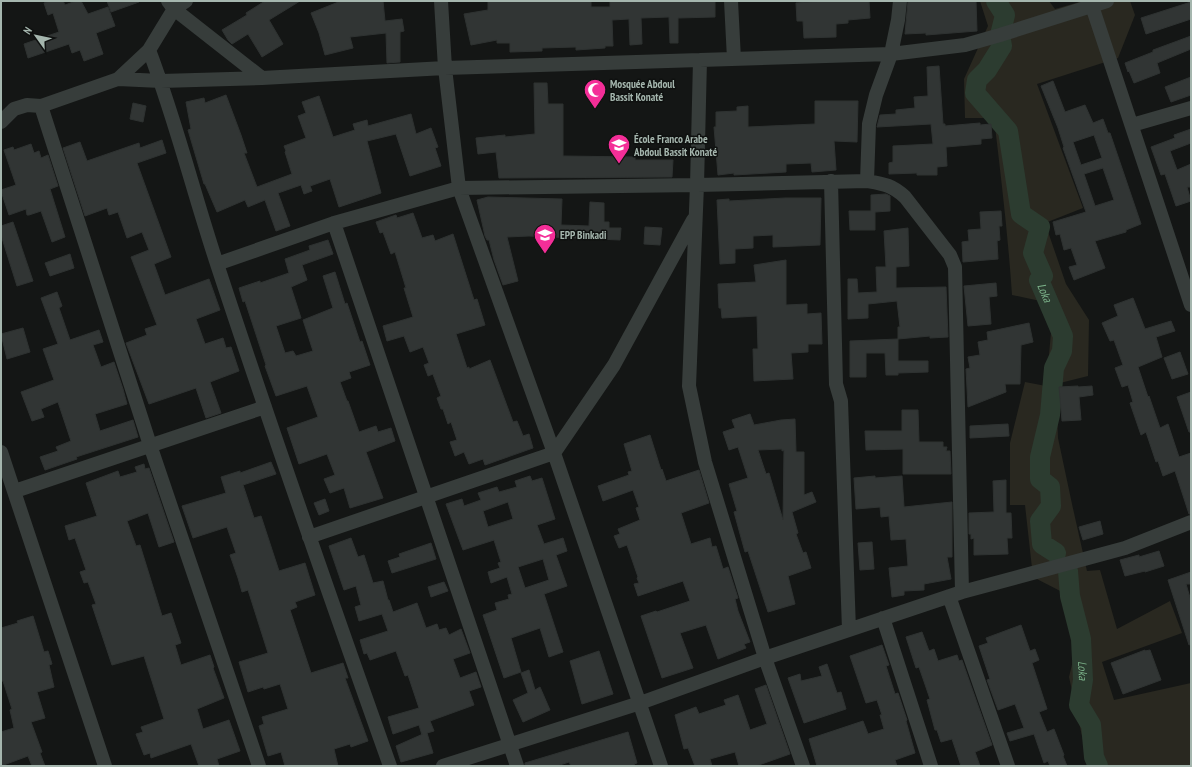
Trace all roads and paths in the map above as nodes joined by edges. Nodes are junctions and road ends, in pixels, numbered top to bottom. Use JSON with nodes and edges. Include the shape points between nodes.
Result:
{"nodes":[{"id":1,"x":441,"y":1,"type":"edge"},
{"id":2,"x":731,"y":1,"type":"edge"},
{"id":3,"x":900,"y":1,"type":"edge"},
{"id":4,"x":1107,"y":1,"type":"edge"},
{"id":5,"x":176,"y":4,"type":"edge"},
{"id":6,"x":1092,"y":6,"type":"junction"},
{"id":7,"x":149,"y":50,"type":"junction"},
{"id":8,"x":891,"y":54,"type":"junction"},
{"id":9,"x":734,"y":59,"type":"junction"},
{"id":10,"x":700,"y":60,"type":"junction"},
{"id":11,"x":445,"y":68,"type":"junction"},
{"id":12,"x":262,"y":78,"type":"junction"},
{"id":13,"x":118,"y":79,"type":"junction"},
{"id":14,"x":161,"y":81,"type":"junction"},
{"id":15,"x":40,"y":106,"type":"junction"},
{"id":16,"x":1191,"y":108,"type":"edge"},
{"id":17,"x":1,"y":122,"type":"edge"},
{"id":18,"x":1132,"y":126,"type":"junction"},
{"id":19,"x":831,"y":181,"type":"junction"},
{"id":20,"x":867,"y":181,"type":"junction"},
{"id":21,"x":697,"y":185,"type":"junction"},
{"id":22,"x":459,"y":188,"type":"junction"},
{"id":23,"x":695,"y":216,"type":"junction"},
{"id":24,"x":334,"y":223,"type":"junction"},
{"id":25,"x":217,"y":264,"type":"junction"},
{"id":26,"x":1191,"y":305,"type":"edge"},
{"id":27,"x":264,"y":407,"type":"junction"},
{"id":28,"x":150,"y":445,"type":"junction"},
{"id":29,"x":1,"y":452,"type":"edge"},
{"id":30,"x":554,"y":453,"type":"junction"},
{"id":31,"x":15,"y":491,"type":"junction"},
{"id":32,"x":426,"y":498,"type":"junction"},
{"id":33,"x":1191,"y":522,"type":"edge"},
{"id":34,"x":308,"y":537,"type":"junction"},
{"id":35,"x":956,"y":594,"type":"junction"},
{"id":36,"x":883,"y":618,"type":"junction"},
{"id":37,"x":849,"y":630,"type":"junction"},
{"id":38,"x":765,"y":658,"type":"junction"},
{"id":39,"x":640,"y":703,"type":"junction"},
{"id":40,"x":510,"y":744,"type":"junction"},
{"id":41,"x":105,"y":766,"type":"edge"},
{"id":42,"x":259,"y":766,"type":"edge"},
{"id":43,"x":390,"y":766,"type":"edge"},
{"id":44,"x":443,"y":766,"type":"edge"},
{"id":45,"x":518,"y":766,"type":"edge"},
{"id":46,"x":661,"y":766,"type":"edge"},
{"id":47,"x":803,"y":766,"type":"edge"},
{"id":48,"x":931,"y":766,"type":"edge"},
{"id":49,"x":1008,"y":766,"type":"edge"}],
"edges":[{"from":1,"to":11,"type":"street"},
{"from":2,"to":9,"type":"street"},
{"from":3,"to":8,"type":"street"},
{"from":4,"to":6,"type":"street"},
{"from":5,"to":7,"type":"street"},
{"from":5,"to":12,"type":"street"},
{"from":6,"to":8,"type":"street","via":[[965,45]]},
{"from":6,"to":18,"type":"street"},
{"from":7,"to":13,"type":"street"},
{"from":7,"to":14,"type":"street"},
{"from":8,"to":9,"type":"street"},
{"from":8,"to":20,"type":"street","via":[[876,95],[869,124]]},
{"from":9,"to":10,"type":"street"},
{"from":10,"to":11,"type":"street"},
{"from":10,"to":21,"type":"street"},
{"from":11,"to":12,"type":"street"},
{"from":11,"to":22,"type":"street"},
{"from":12,"to":14,"type":"street"},
{"from":13,"to":14,"type":"street"},
{"from":13,"to":15,"type":"street"},
{"from":14,"to":25,"type":"street"},
{"from":15,"to":17,"type":"street","via":[[27,105],[14,109]]},
{"from":15,"to":28,"type":"street"},
{"from":16,"to":18,"type":"street"},
{"from":18,"to":26,"type":"street"},
{"from":19,"to":20,"type":"street"},
{"from":19,"to":21,"type":"street"},
{"from":19,"to":37,"type":"street","via":[[836,384],[841,400]]},
{"from":20,"to":35,"type":"street","via":[[885,184],[905,197],[950,256],[955,267]]},
{"from":21,"to":22,"type":"street"},
{"from":21,"to":23,"type":"street"},
{"from":22,"to":24,"type":"street"},
{"from":22,"to":30,"type":"street"},
{"from":23,"to":30,"type":"street","via":[[614,365]]},
{"from":23,"to":38,"type":"street","via":[[689,386],[705,462]]},
{"from":24,"to":25,"type":"street"},
{"from":24,"to":32,"type":"street"},
{"from":25,"to":27,"type":"street"},
{"from":27,"to":28,"type":"street"},
{"from":27,"to":34,"type":"street"},
{"from":28,"to":31,"type":"street"},
{"from":28,"to":42,"type":"street"},
{"from":29,"to":31,"type":"street"},
{"from":30,"to":32,"type":"street"},
{"from":30,"to":39,"type":"street"},
{"from":31,"to":41,"type":"street"},
{"from":32,"to":34,"type":"street"},
{"from":32,"to":40,"type":"street"},
{"from":33,"to":35,"type":"street","via":[[1125,548]]},
{"from":34,"to":43,"type":"street"},
{"from":35,"to":36,"type":"street"},
{"from":35,"to":49,"type":"street"},
{"from":36,"to":37,"type":"street"},
{"from":36,"to":48,"type":"street"},
{"from":37,"to":38,"type":"street"},
{"from":38,"to":39,"type":"street"},
{"from":38,"to":47,"type":"street"},
{"from":39,"to":40,"type":"street"},
{"from":39,"to":46,"type":"street"},
{"from":40,"to":44,"type":"street"},
{"from":40,"to":45,"type":"street"}]}
